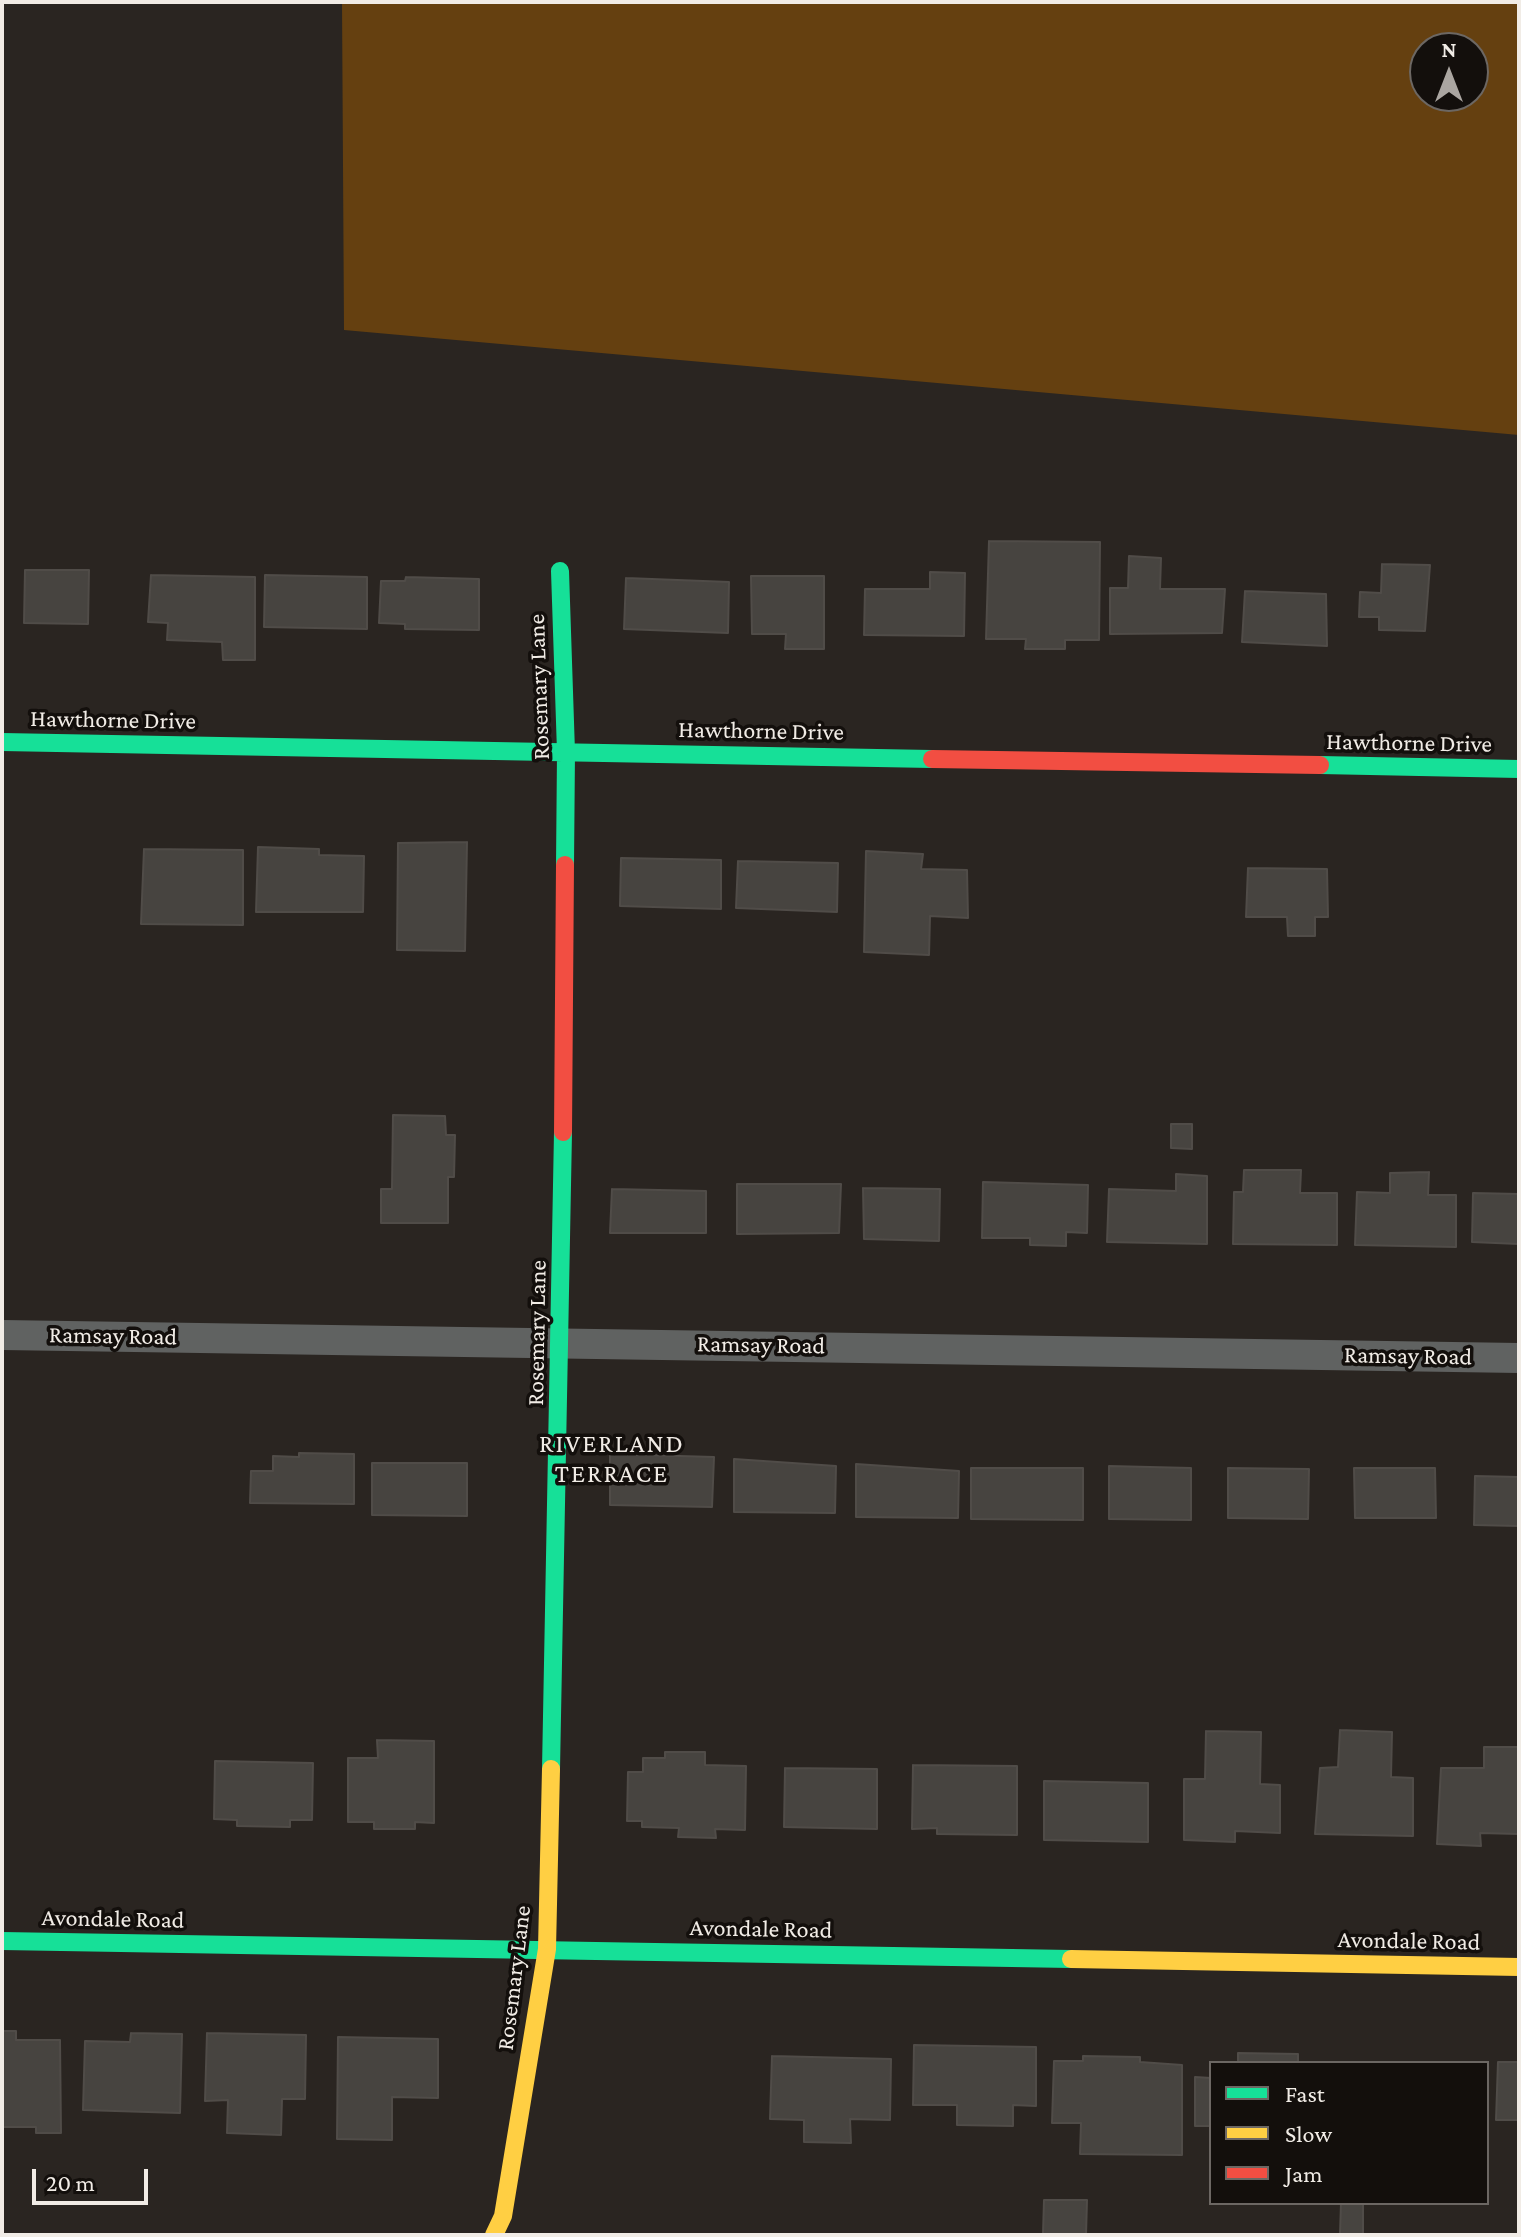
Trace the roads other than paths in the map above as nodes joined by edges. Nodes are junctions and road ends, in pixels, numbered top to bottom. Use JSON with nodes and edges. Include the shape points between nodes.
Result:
{"nodes":[{"id":1,"x":560,"y":571,"type":"dead end"},
{"id":2,"x":2,"y":742,"type":"edge"},
{"id":3,"x":566,"y":752,"type":"junction"},
{"id":4,"x":1519,"y":769,"type":"edge"},
{"id":5,"x":2,"y":1335,"type":"edge"},
{"id":6,"x":561,"y":1342,"type":"junction"},
{"id":7,"x":1519,"y":1358,"type":"edge"},
{"id":8,"x":2,"y":1941,"type":"edge"},
{"id":9,"x":547,"y":1949,"type":"junction"},
{"id":10,"x":1519,"y":1967,"type":"edge"},
{"id":11,"x":494,"y":2235,"type":"edge"}],
"edges":[{"from":1,"to":3,"type":"street","name":"Rosemary Lane"},
{"from":2,"to":3,"type":"street","name":"Hawthorne Drive"},
{"from":3,"to":4,"type":"street","name":"Hawthorne Drive"},
{"from":3,"to":6,"type":"street","name":"Rosemary Lane"},
{"from":5,"to":6,"type":"street","name":"Ramsay Road"},
{"from":6,"to":7,"type":"street","name":"Ramsay Road"},
{"from":6,"to":9,"type":"street","name":"Rosemary Lane"},
{"from":8,"to":9,"type":"street","name":"Avondale Road"},
{"from":9,"to":10,"type":"street","name":"Avondale Road"},
{"from":9,"to":11,"type":"street","name":"Rosemary Lane","via":[[503,2216]]}]}
